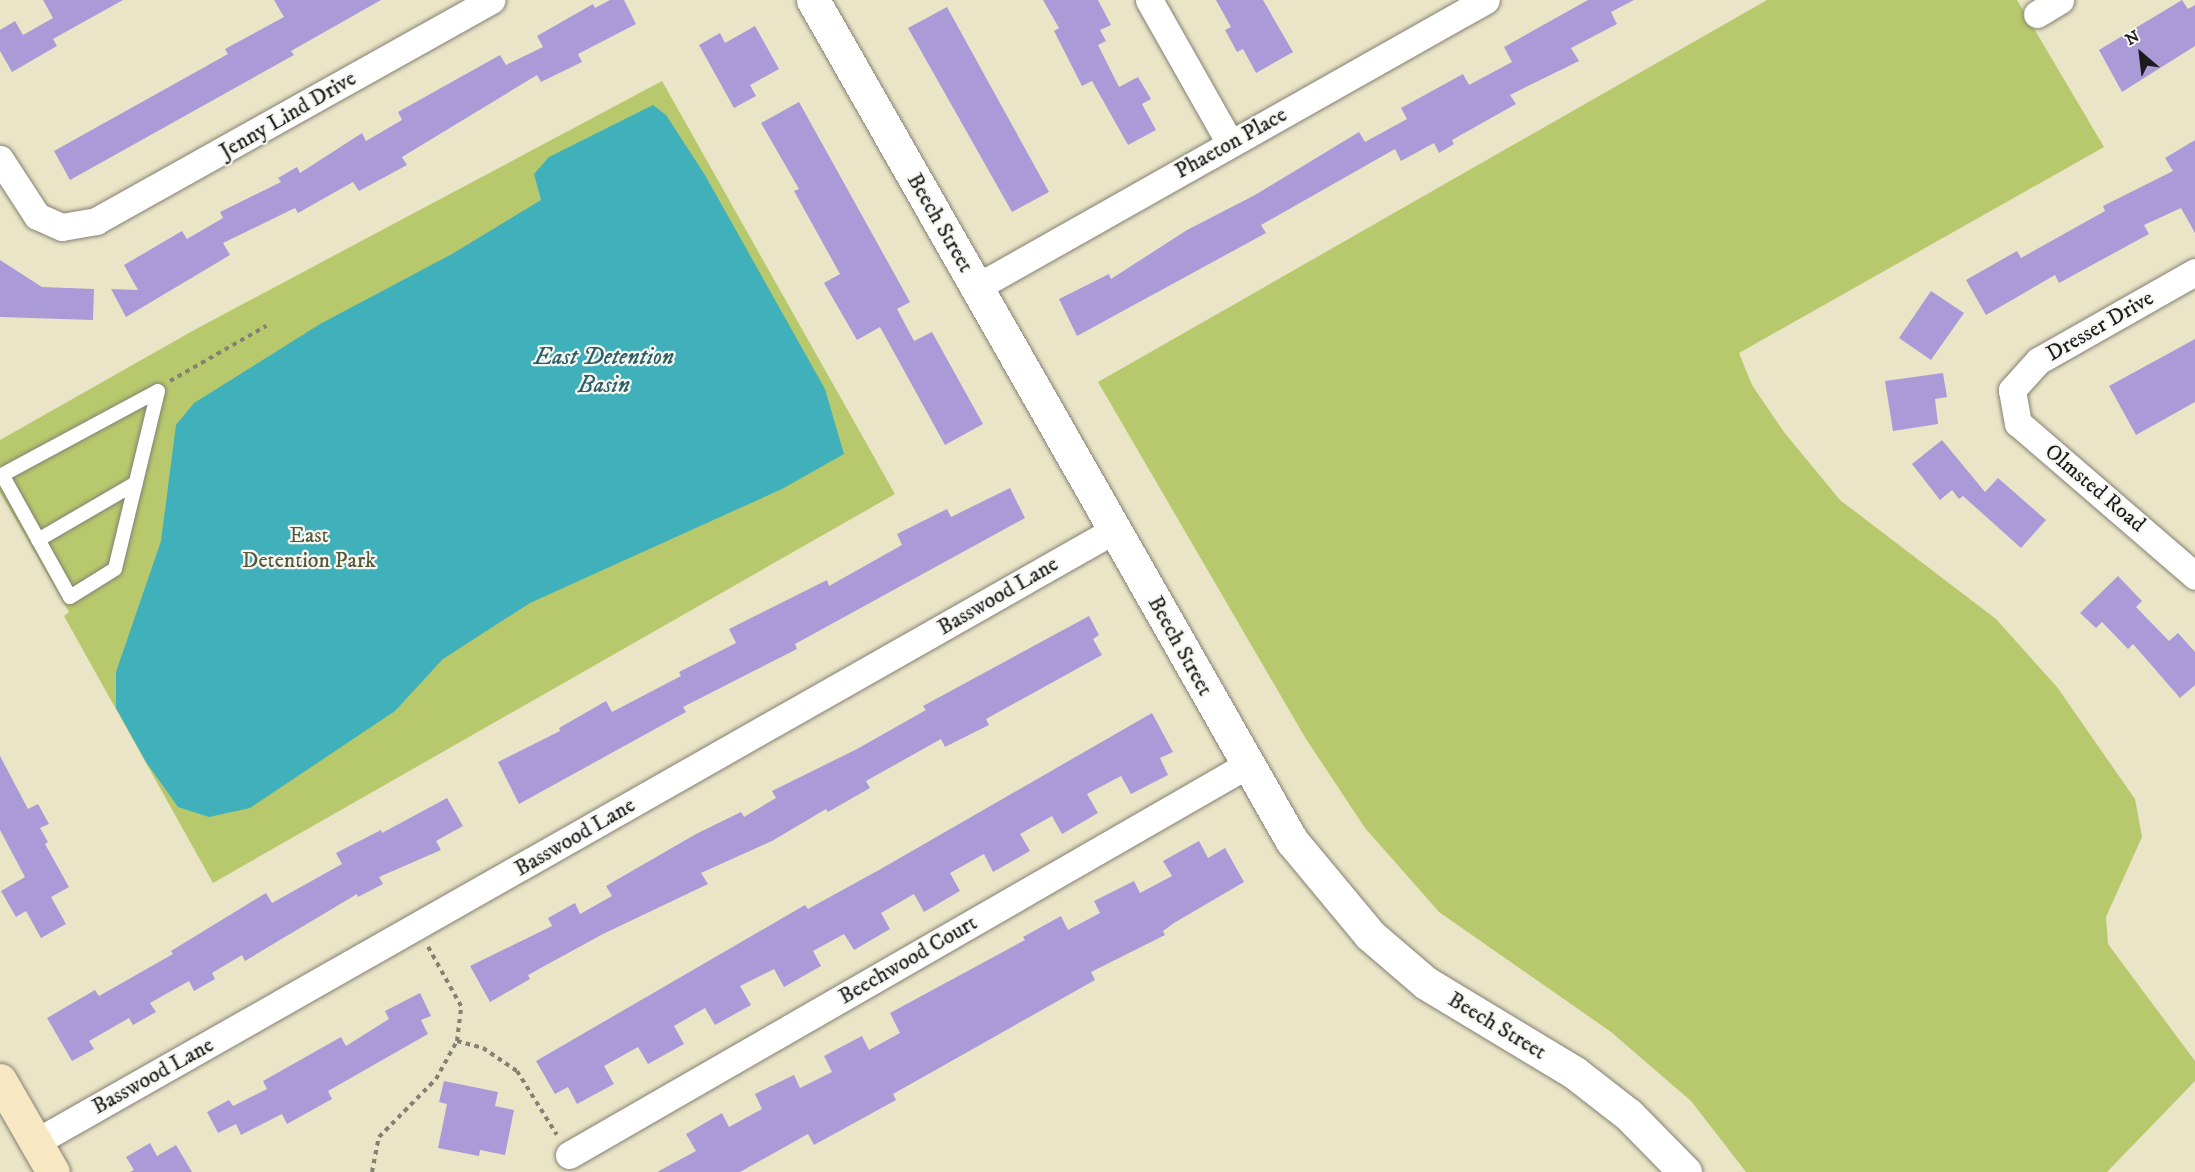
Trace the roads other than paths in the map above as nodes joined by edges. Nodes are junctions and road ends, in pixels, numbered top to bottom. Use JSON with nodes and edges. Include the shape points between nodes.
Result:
{"nodes":[{"id":1,"x":491,"y":0,"type":"edge"},
{"id":2,"x":813,"y":0,"type":"edge"},
{"id":3,"x":1149,"y":0,"type":"edge"},
{"id":4,"x":1486,"y":0,"type":"edge"},
{"id":5,"x":2061,"y":0,"type":"edge"},
{"id":6,"x":2037,"y":14,"type":"dead end"},
{"id":7,"x":1230,"y":143,"type":"junction"},
{"id":8,"x":0,"y":159,"type":"edge"},
{"id":9,"x":2195,"y":272,"type":"edge"},
{"id":10,"x":977,"y":287,"type":"junction"},
{"id":11,"x":2012,"y":390,"type":"joint"},
{"id":12,"x":1,"y":476,"type":"edge"},
{"id":13,"x":136,"y":483,"type":"junction"},
{"id":14,"x":1114,"y":530,"type":"junction"},
{"id":15,"x":38,"y":540,"type":"junction"},
{"id":16,"x":2195,"y":576,"type":"edge"},
{"id":17,"x":1247,"y":765,"type":"junction"},
{"id":18,"x":0,"y":1080,"type":"edge"},
{"id":19,"x":36,"y":1142,"type":"junction"},
{"id":20,"x":569,"y":1155,"type":"road end"},
{"id":21,"x":53,"y":1172,"type":"edge"},
{"id":22,"x":1685,"y":1172,"type":"edge"}],
"edges":[{"from":1,"to":8,"type":"street","name":"Jenny Lind Drive","via":[[207,161],[83,225],[62,227],[37,216]]},
{"from":2,"to":10,"type":"street","name":"Beech Street"},
{"from":3,"to":7,"type":"street"},
{"from":4,"to":7,"type":"street","name":"Phaeton Place"},
{"from":5,"to":6,"type":"street"},
{"from":7,"to":10,"type":"street","name":"Phaeton Place"},
{"from":9,"to":11,"type":"street","name":"Dresser Drive","via":[[2038,361]]},
{"from":10,"to":14,"type":"street","name":"Beech Street"},
{"from":11,"to":16,"type":"street","name":"Olmsted Road","via":[[2018,423]]},
{"from":12,"to":13,"type":"lane","via":[[158,391]]},
{"from":12,"to":15,"type":"lane"},
{"from":13,"to":15,"type":"lane"},
{"from":13,"to":15,"type":"lane","via":[[115,570],[70,597]]},
{"from":14,"to":17,"type":"street","name":"Beech Street"},
{"from":14,"to":19,"type":"street","name":"Basswood Lane"},
{"from":17,"to":20,"type":"street","name":"Beechwood Court"},
{"from":17,"to":22,"type":"street","name":"Beech Street","via":[[1292,841],[1370,935],[1443,994],[1575,1073],[1629,1115]]},
{"from":18,"to":19,"type":"main road"},
{"from":19,"to":21,"type":"main road"}]}
